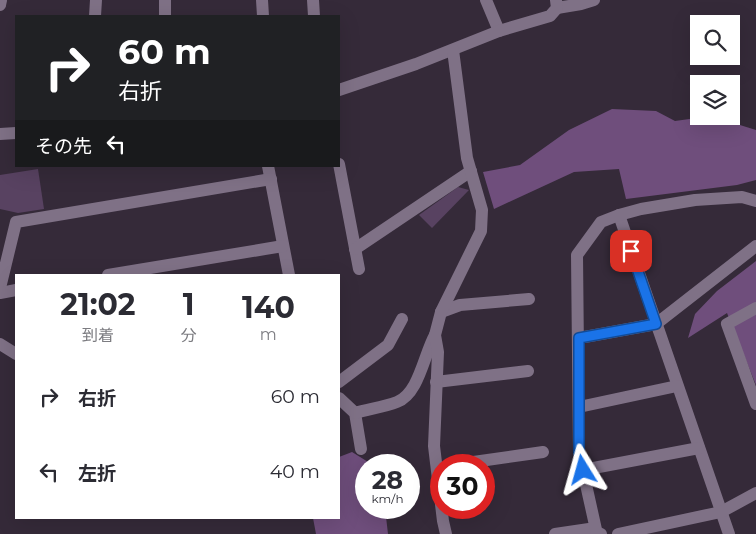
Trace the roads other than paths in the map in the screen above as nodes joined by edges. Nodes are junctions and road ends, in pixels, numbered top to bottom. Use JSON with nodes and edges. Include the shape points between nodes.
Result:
{"nodes":[{"id":1,"x":1,"y":0,"type":"edge"},
{"id":2,"x":96,"y":0,"type":"edge"},
{"id":3,"x":164,"y":0,"type":"edge"},
{"id":4,"x":262,"y":0,"type":"edge"},
{"id":5,"x":313,"y":0,"type":"edge"},
{"id":6,"x":486,"y":0,"type":"edge"},
{"id":7,"x":594,"y":0,"type":"edge"},
{"id":8,"x":556,"y":4,"type":"edge"},
{"id":9,"x":0,"y":5,"type":"edge"},
{"id":10,"x":96,"y":15,"type":"edge"},
{"id":11,"x":165,"y":15,"type":"edge"},
{"id":12,"x":263,"y":15,"type":"edge"},
{"id":13,"x":314,"y":15,"type":"edge"},
{"id":14,"x":499,"y":31,"type":"junction"},
{"id":15,"x":453,"y":50,"type":"junction"},
{"id":16,"x":340,"y":90,"type":"edge"},
{"id":17,"x":15,"y":133,"type":"edge"},
{"id":18,"x":0,"y":134,"type":"edge"},
{"id":19,"x":268,"y":167,"type":"edge"},
{"id":20,"x":340,"y":167,"type":"edge"},
{"id":21,"x":471,"y":171,"type":"junction"},
{"id":22,"x":271,"y":179,"type":"junction"},
{"id":23,"x":756,"y":200,"type":"edge"},
{"id":24,"x":619,"y":215,"type":"junction"},
{"id":25,"x":283,"y":246,"type":"junction"},
{"id":26,"x":756,"y":246,"type":"edge"},
{"id":27,"x":355,"y":249,"type":"junction"},
{"id":28,"x":359,"y":269,"type":"dead end"},
{"id":29,"x":114,"y":274,"type":"edge"},
{"id":30,"x":289,"y":274,"type":"edge"},
{"id":31,"x":0,"y":288,"type":"edge"},
{"id":32,"x":15,"y":290,"type":"edge"},
{"id":33,"x":0,"y":293,"type":"edge"},
{"id":34,"x":529,"y":299,"type":"dead end"},
{"id":35,"x":756,"y":308,"type":"edge"},
{"id":36,"x":441,"y":312,"type":"junction"},
{"id":37,"x":402,"y":319,"type":"dead end"},
{"id":38,"x":656,"y":324,"type":"junction"},
{"id":39,"x":435,"y":336,"type":"junction"},
{"id":40,"x":579,"y":338,"type":"junction"},
{"id":41,"x":0,"y":344,"type":"edge"},
{"id":42,"x":15,"y":353,"type":"edge"},
{"id":43,"x":528,"y":371,"type":"dead end"},
{"id":44,"x":340,"y":381,"type":"edge"},
{"id":45,"x":436,"y":382,"type":"junction"},
{"id":46,"x":677,"y":386,"type":"junction"},
{"id":47,"x":340,"y":399,"type":"edge"},
{"id":48,"x":756,"y":404,"type":"edge"},
{"id":49,"x":579,"y":407,"type":"junction"},
{"id":50,"x":355,"y":413,"type":"junction"},
{"id":51,"x":699,"y":448,"type":"junction"},
{"id":52,"x":361,"y":449,"type":"dead end"},
{"id":53,"x":543,"y":452,"type":"dead end"},
{"id":54,"x":436,"y":454,"type":"edge"},
{"id":55,"x":495,"y":459,"type":"edge"},
{"id":56,"x":583,"y":470,"type":"junction"},
{"id":57,"x":756,"y":493,"type":"edge"},
{"id":58,"x":721,"y":512,"type":"junction"},
{"id":59,"x":443,"y":519,"type":"edge"},
{"id":60,"x":661,"y":529,"type":"edge"},
{"id":61,"x":598,"y":533,"type":"edge"},
{"id":62,"x":446,"y":534,"type":"edge"},
{"id":63,"x":556,"y":534,"type":"edge"},
{"id":64,"x":618,"y":534,"type":"edge"},
{"id":65,"x":729,"y":534,"type":"edge"}],
"edges":[{"from":1,"to":9,"type":"street"},
{"from":2,"to":10,"type":"street"},
{"from":3,"to":11,"type":"street"},
{"from":4,"to":12,"type":"street"},
{"from":5,"to":13,"type":"street"},
{"from":6,"to":14,"type":"street"},
{"from":7,"to":8,"type":"street","via":[[581,4]]},
{"from":8,"to":14,"type":"street","via":[[550,16]]},
{"from":14,"to":15,"type":"street"},
{"from":15,"to":16,"type":"street"},
{"from":15,"to":21,"type":"street"},
{"from":17,"to":18,"type":"street"},
{"from":19,"to":22,"type":"street"},
{"from":20,"to":27,"type":"street"},
{"from":21,"to":27,"type":"street"},
{"from":21,"to":36,"type":"street","via":[[482,210],[481,230]]},
{"from":22,"to":25,"type":"street"},
{"from":22,"to":31,"type":"street","via":[[16,222]]},
{"from":23,"to":24,"type":"street","via":[[742,197],[696,200]]},
{"from":24,"to":38,"type":"street"},
{"from":24,"to":40,"type":"street","via":[[602,222],[577,255]]},
{"from":25,"to":29,"type":"street"},
{"from":25,"to":30,"type":"street"},
{"from":26,"to":38,"type":"street"},
{"from":27,"to":28,"type":"street"},
{"from":32,"to":33,"type":"street"},
{"from":34,"to":36,"type":"street","via":[[460,305]]},
{"from":35,"to":48,"type":"street","via":[[727,324]]},
{"from":36,"to":39,"type":"street"},
{"from":37,"to":44,"type":"street","via":[[388,345]]},
{"from":38,"to":40,"type":"street"},
{"from":38,"to":46,"type":"street"},
{"from":39,"to":45,"type":"street","via":[[438,352]]},
{"from":39,"to":50,"type":"street","via":[[418,378],[406,396],[398,402]]},
{"from":40,"to":49,"type":"street"},
{"from":41,"to":42,"type":"street"},
{"from":43,"to":45,"type":"street"},
{"from":45,"to":54,"type":"street"},
{"from":46,"to":49,"type":"street"},
{"from":46,"to":51,"type":"street"},
{"from":47,"to":50,"type":"street"},
{"from":49,"to":56,"type":"street","via":[[579,452]]},
{"from":50,"to":52,"type":"street"},
{"from":51,"to":56,"type":"street"},
{"from":51,"to":58,"type":"street"},
{"from":53,"to":55,"type":"street"},
{"from":56,"to":61,"type":"street"},
{"from":57,"to":58,"type":"street"},
{"from":58,"to":60,"type":"street"},
{"from":58,"to":65,"type":"street"},
{"from":59,"to":62,"type":"street"},
{"from":60,"to":64,"type":"street"},
{"from":61,"to":63,"type":"street","via":[[589,529]]}]}
